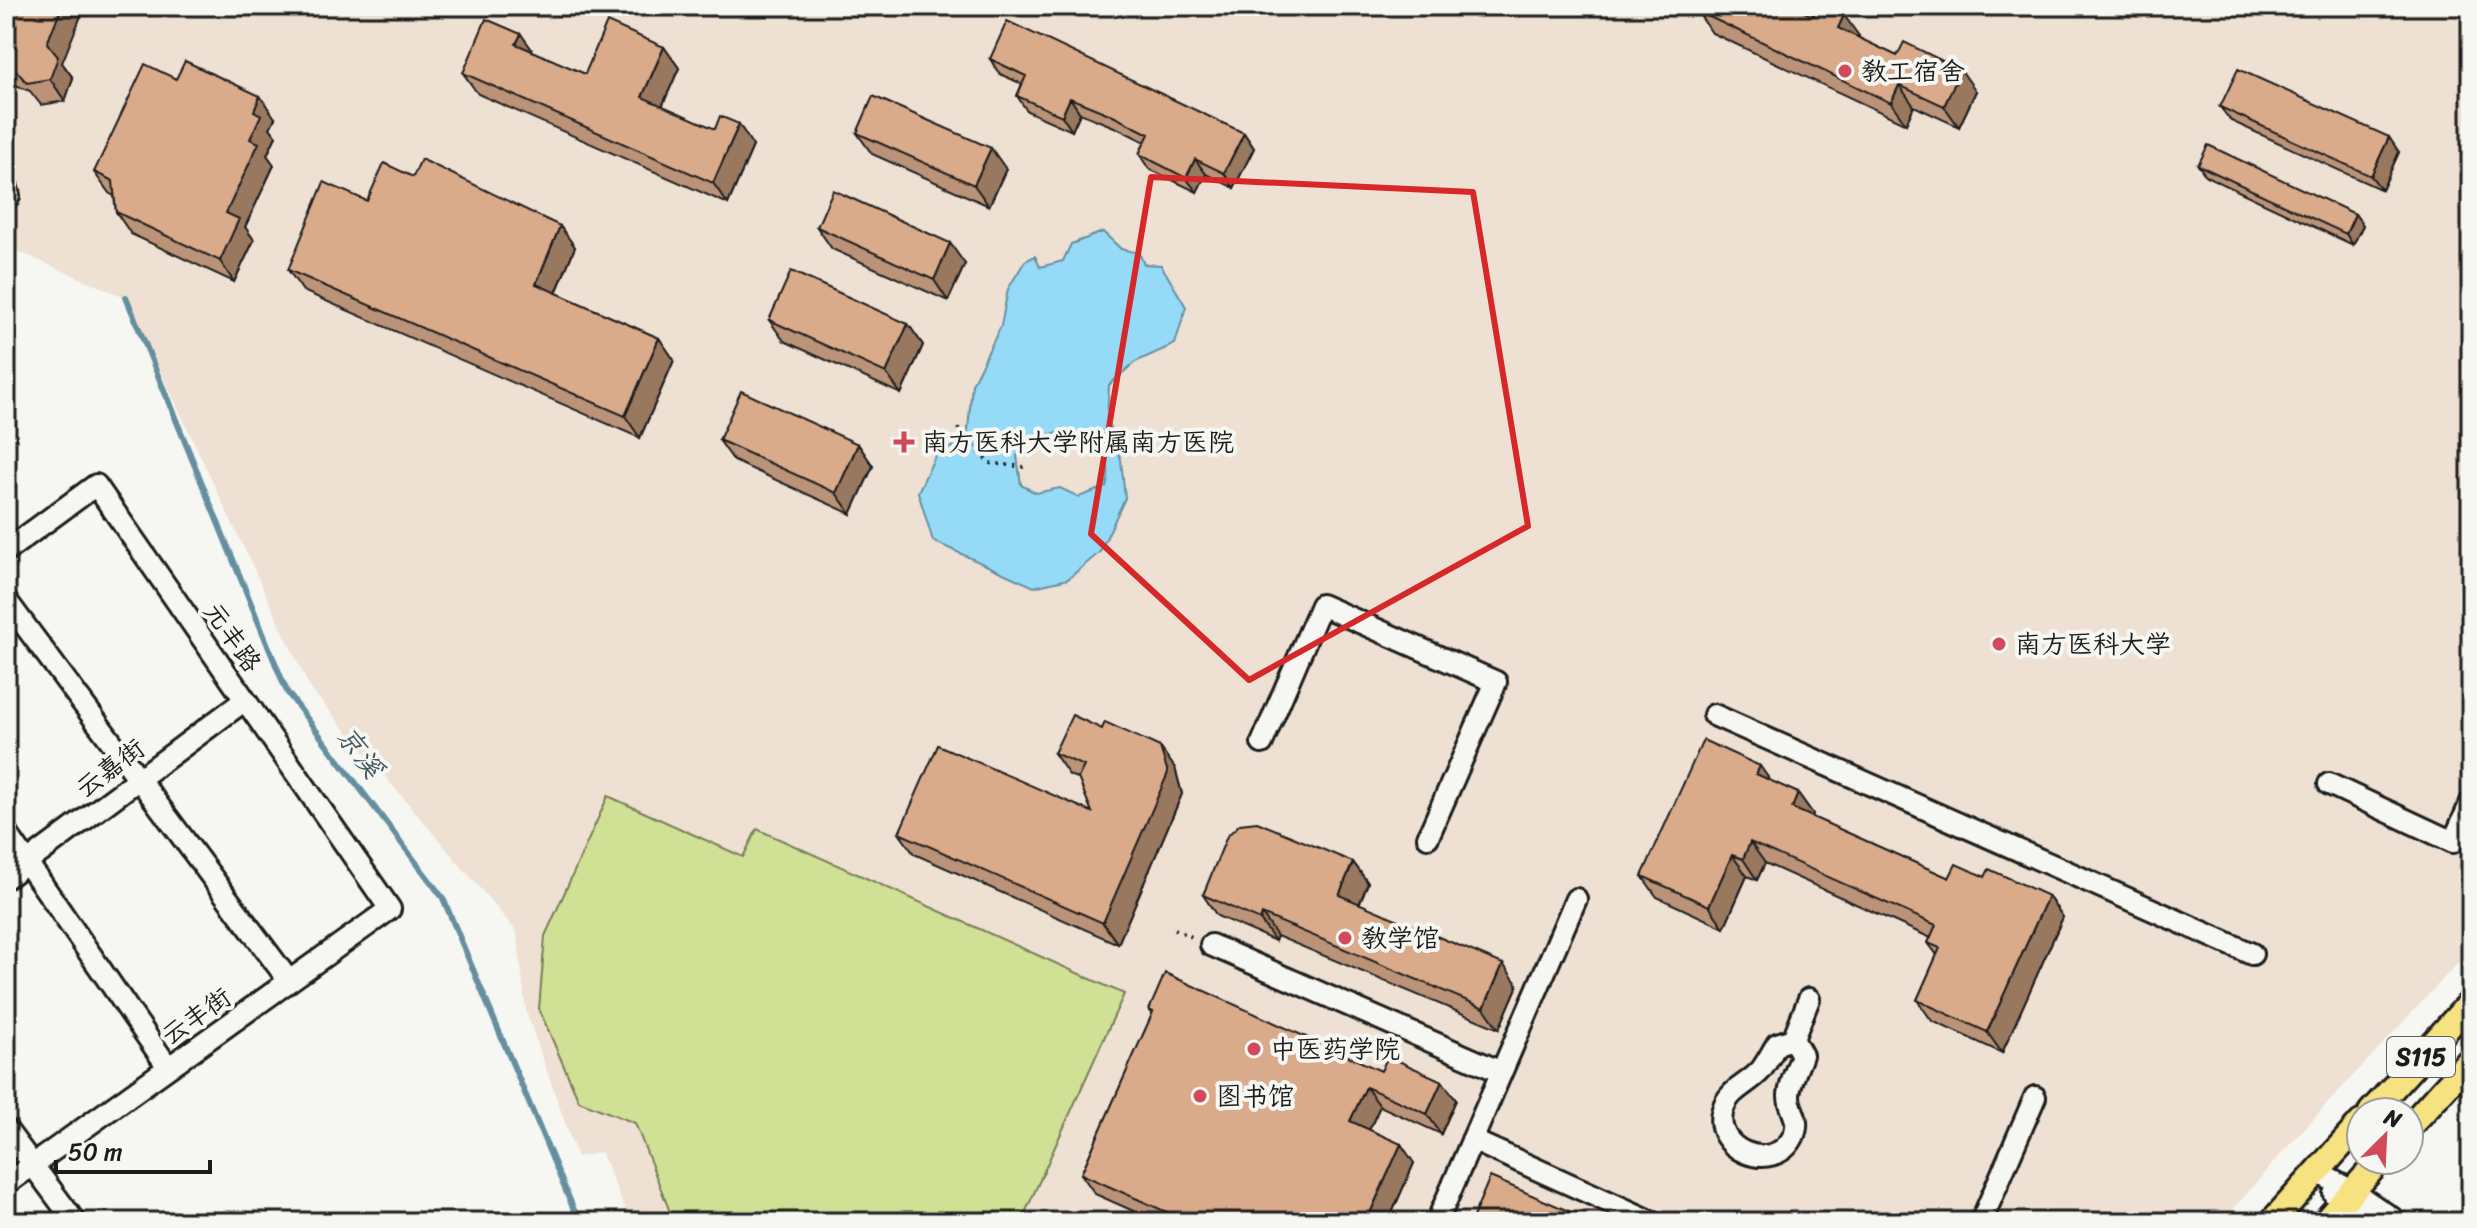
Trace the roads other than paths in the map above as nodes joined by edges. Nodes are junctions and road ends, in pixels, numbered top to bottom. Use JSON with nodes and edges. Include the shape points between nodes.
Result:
{"nodes":[{"id":1,"x":6,"y":551,"type":"edge"},
{"id":2,"x":6,"y":600,"type":"edge"},
{"id":3,"x":245,"y":700,"type":"junction"},
{"id":4,"x":1714,"y":715,"type":"dead end"},
{"id":5,"x":1262,"y":743,"type":"dead end"},
{"id":6,"x":139,"y":780,"type":"junction"},
{"id":7,"x":2329,"y":784,"type":"dead end"},
{"id":8,"x":2471,"y":802,"type":"edge"},
{"id":9,"x":6,"y":832,"type":"edge"},
{"id":10,"x":1428,"y":837,"type":"dead end"},
{"id":11,"x":28,"y":862,"type":"junction"},
{"id":12,"x":6,"y":878,"type":"edge"},
{"id":13,"x":1576,"y":899,"type":"dead end"},
{"id":14,"x":390,"y":909,"type":"joint"},
{"id":15,"x":1211,"y":945,"type":"dead end"},
{"id":16,"x":2252,"y":954,"type":"dead end"},
{"id":17,"x":289,"y":981,"type":"junction"},
{"id":18,"x":1809,"y":999,"type":"dead end"},
{"id":19,"x":2471,"y":1002,"type":"edge"},
{"id":20,"x":1793,"y":1039,"type":"junction"},
{"id":21,"x":2471,"y":1059,"type":"edge"},
{"id":22,"x":168,"y":1067,"type":"junction"},
{"id":23,"x":1501,"y":1072,"type":"junction"},
{"id":24,"x":2386,"y":1096,"type":"edge"},
{"id":25,"x":2035,"y":1097,"type":"dead end"},
{"id":26,"x":2425,"y":1109,"type":"edge"},
{"id":27,"x":6,"y":1129,"type":"edge"},
{"id":28,"x":1472,"y":1140,"type":"junction"},
{"id":29,"x":2345,"y":1141,"type":"edge"},
{"id":30,"x":32,"y":1164,"type":"junction"},
{"id":31,"x":2317,"y":1172,"type":"junction"},
{"id":32,"x":2365,"y":1176,"type":"edge"},
{"id":33,"x":6,"y":1184,"type":"edge"},
{"id":34,"x":2339,"y":1205,"type":"edge"},
{"id":35,"x":75,"y":1222,"type":"edge"},
{"id":36,"x":1437,"y":1222,"type":"edge"},
{"id":37,"x":1653,"y":1222,"type":"edge"},
{"id":38,"x":1981,"y":1222,"type":"edge"},
{"id":39,"x":2272,"y":1222,"type":"edge"},
{"id":40,"x":2369,"y":1222,"type":"edge"},
{"id":41,"x":2398,"y":1222,"type":"edge"}],
"edges":[{"from":1,"to":3,"type":"street","name":"元丰路","via":[[96,485]]},
{"from":2,"to":6,"type":"street"},
{"from":3,"to":6,"type":"street","name":"云嘉街"},
{"from":3,"to":14,"type":"street","name":"元丰路"},
{"from":4,"to":16,"type":"street"},
{"from":5,"to":10,"type":"street","via":[[1321,605],[1496,682]]},
{"from":6,"to":11,"type":"street","name":"云嘉街"},
{"from":6,"to":17,"type":"street"},
{"from":7,"to":8,"type":"street","via":[[2453,842]]},
{"from":9,"to":11,"type":"street"},
{"from":11,"to":12,"type":"street","name":"云嘉街"},
{"from":11,"to":22,"type":"street"},
{"from":13,"to":23,"type":"street"},
{"from":14,"to":17,"type":"street","name":"云丰街"},
{"from":15,"to":23,"type":"street"},
{"from":17,"to":22,"type":"street","name":"云丰街"},
{"from":18,"to":20,"type":"street"},
{"from":19,"to":24,"type":"main road","number":"S115"},
{"from":20,"to":20,"type":"street","via":[[1777,1044],[1762,1069],[1723,1107],[1721,1123],[1731,1145],[1755,1157],[1776,1154],[1792,1138],[1797,1117],[1789,1096],[1802,1055]]},
{"from":21,"to":26,"type":"main road","number":"S115"},
{"from":22,"to":30,"type":"street","name":"云丰街"},
{"from":23,"to":28,"type":"street"},
{"from":25,"to":38,"type":"street"},
{"from":27,"to":30,"type":"street"},
{"from":28,"to":36,"type":"street"},
{"from":28,"to":37,"type":"street"},
{"from":29,"to":31,"type":"main road"},
{"from":30,"to":33,"type":"street","name":"云丰街"},
{"from":30,"to":35,"type":"street"},
{"from":31,"to":34,"type":"street"},
{"from":31,"to":39,"type":"main road"},
{"from":32,"to":34,"type":"main road"},
{"from":34,"to":40,"type":"street"},
{"from":34,"to":41,"type":"street"}]}
